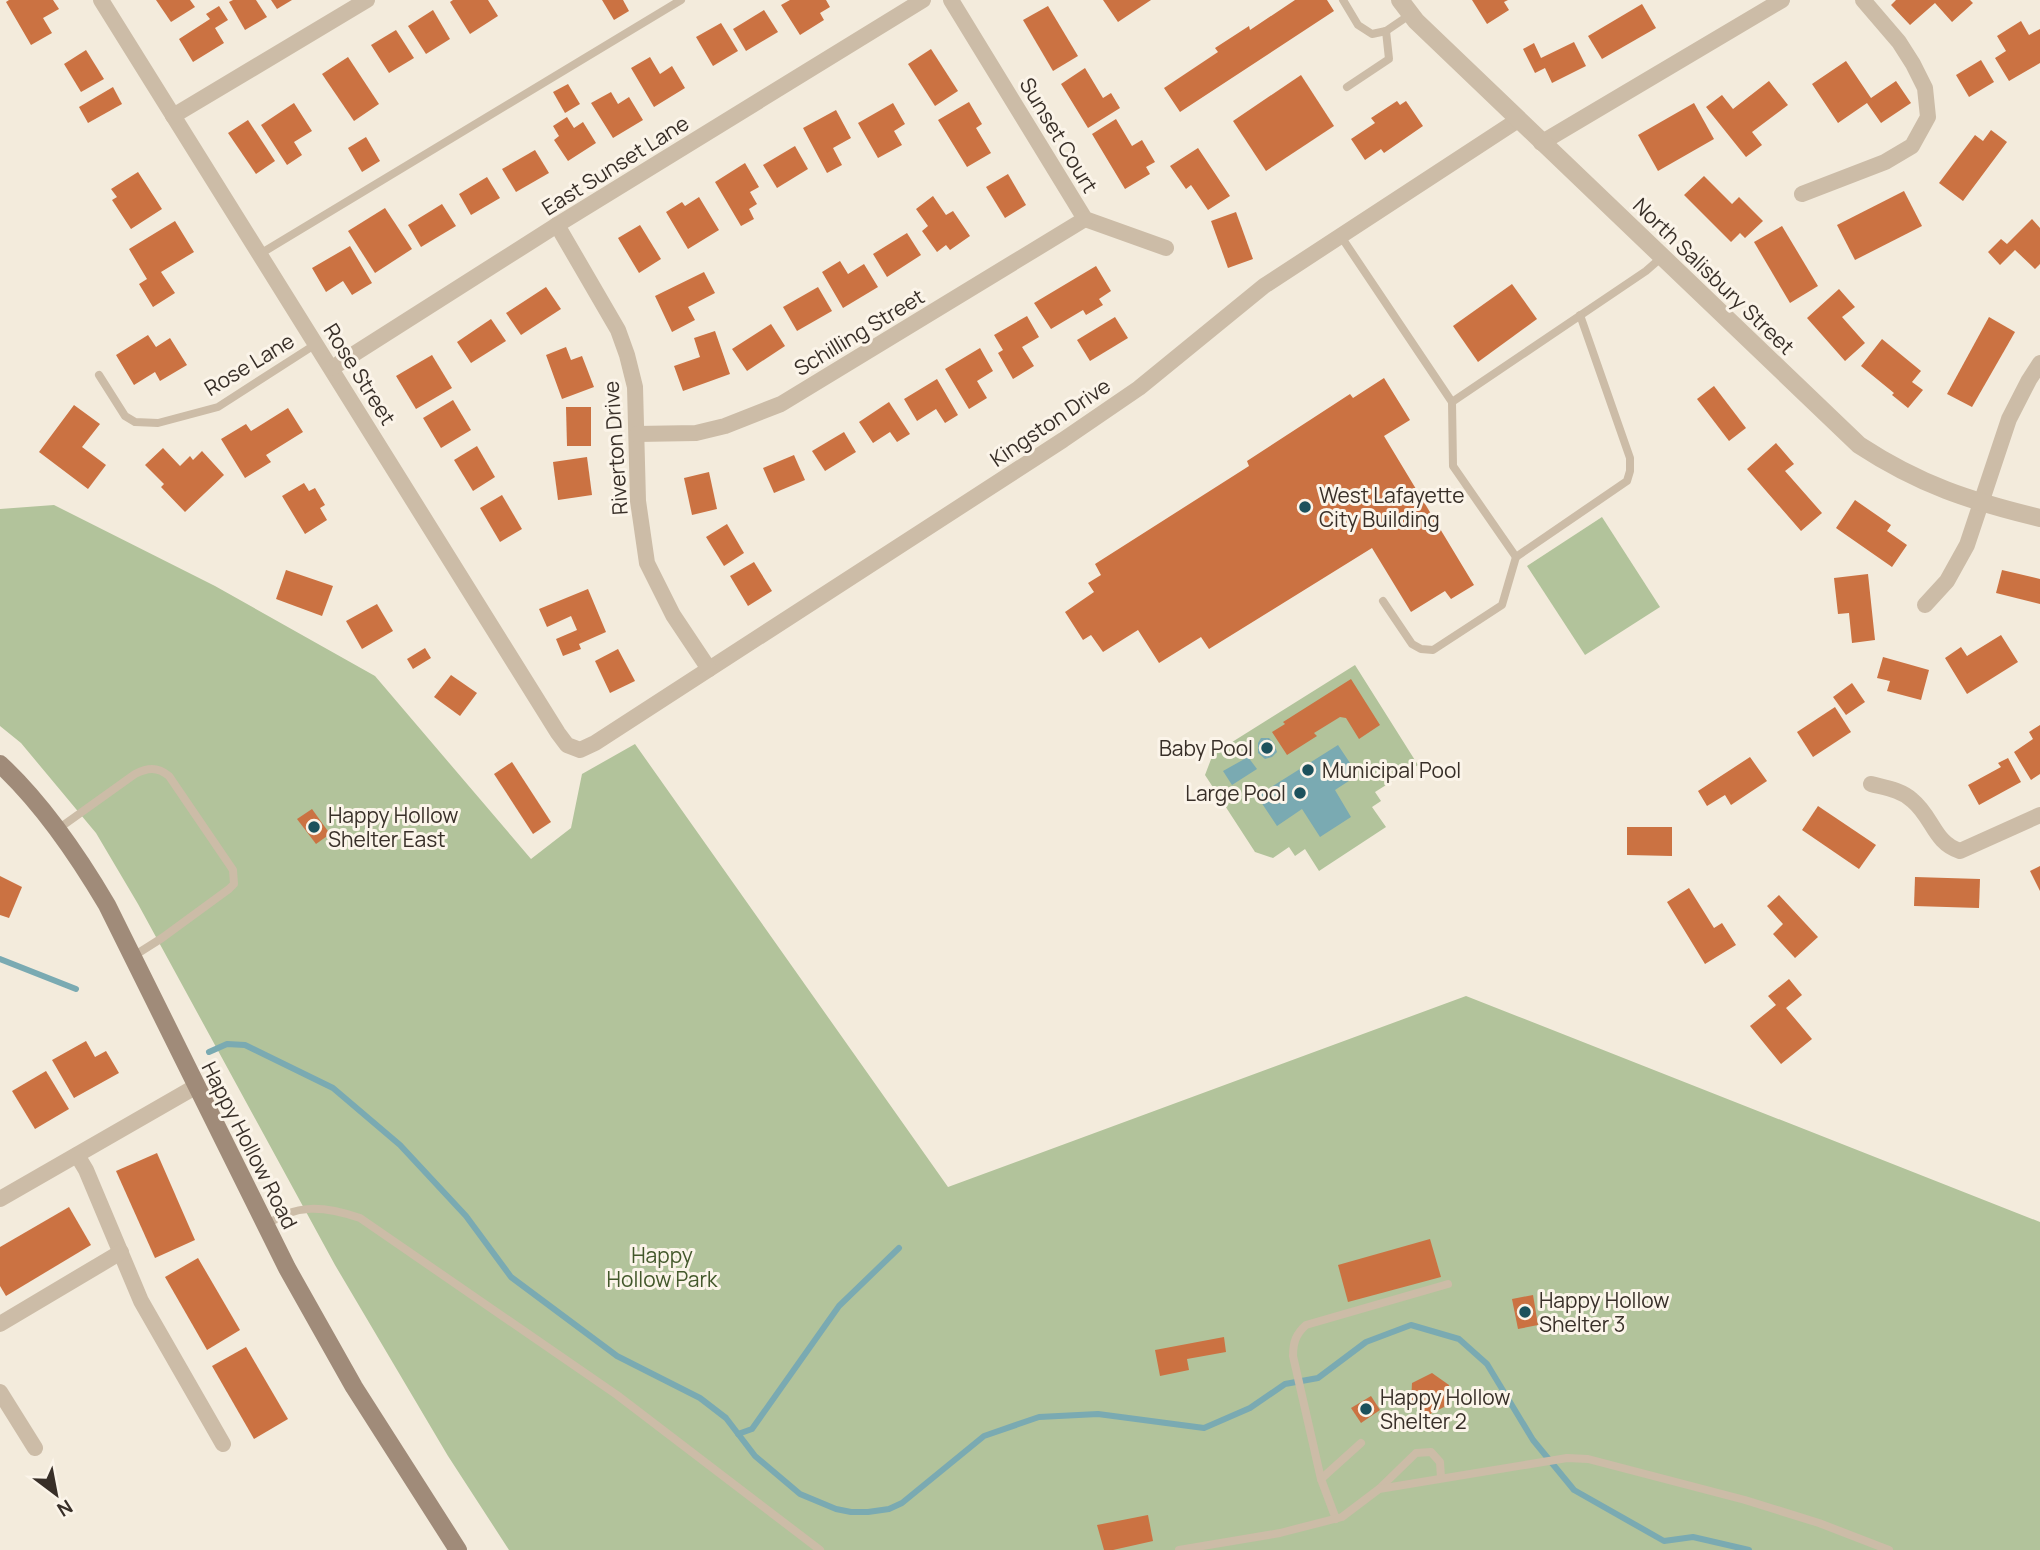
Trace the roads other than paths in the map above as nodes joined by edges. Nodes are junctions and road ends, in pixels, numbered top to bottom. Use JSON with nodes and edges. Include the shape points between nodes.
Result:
{"nodes":[{"id":1,"x":101,"y":0,"type":"edge"},
{"id":2,"x":367,"y":0,"type":"edge"},
{"id":3,"x":681,"y":0,"type":"edge"},
{"id":4,"x":923,"y":0,"type":"edge"},
{"id":5,"x":951,"y":0,"type":"edge"},
{"id":6,"x":1343,"y":0,"type":"edge"},
{"id":7,"x":1782,"y":0,"type":"edge"},
{"id":8,"x":1863,"y":0,"type":"edge"},
{"id":9,"x":1406,"y":7,"type":"edge"},
{"id":10,"x":1386,"y":31,"type":"junction"},
{"id":11,"x":1347,"y":87,"type":"dead end"},
{"id":12,"x":173,"y":116,"type":"junction"},
{"id":13,"x":1518,"y":120,"type":"junction"},
{"id":14,"x":1541,"y":143,"type":"junction"},
{"id":15,"x":1802,"y":194,"type":"dead end"},
{"id":16,"x":1085,"y":219,"type":"junction"},
{"id":17,"x":557,"y":225,"type":"junction"},
{"id":18,"x":1340,"y":235,"type":"junction"},
{"id":19,"x":1166,"y":248,"type":"dead end"},
{"id":20,"x":260,"y":254,"type":"junction"},
{"id":21,"x":1662,"y":257,"type":"junction"},
{"id":22,"x":1580,"y":315,"type":"junction"},
{"id":23,"x":316,"y":344,"type":"junction"},
{"id":24,"x":2040,"y":363,"type":"edge"},
{"id":25,"x":332,"y":368,"type":"junction"},
{"id":26,"x":99,"y":375,"type":"dead end"},
{"id":27,"x":1452,"y":402,"type":"junction"},
{"id":28,"x":637,"y":433,"type":"junction"},
{"id":29,"x":1980,"y":504,"type":"junction"},
{"id":30,"x":2040,"y":518,"type":"edge"},
{"id":31,"x":1516,"y":557,"type":"junction"},
{"id":32,"x":1383,"y":601,"type":"dead end"},
{"id":33,"x":1925,"y":605,"type":"dead end"},
{"id":34,"x":709,"y":669,"type":"junction"},
{"id":35,"x":595,"y":743,"type":"joint"},
{"id":36,"x":0,"y":764,"type":"edge"},
{"id":37,"x":1871,"y":784,"type":"dead end"},
{"id":38,"x":2040,"y":816,"type":"edge"},
{"id":39,"x":57,"y":829,"type":"junction"},
{"id":40,"x":132,"y":957,"type":"junction"},
{"id":41,"x":195,"y":1087,"type":"junction"},
{"id":42,"x":77,"y":1155,"type":"junction"},
{"id":43,"x":0,"y":1199,"type":"edge"},
{"id":44,"x":265,"y":1226,"type":"junction"},
{"id":45,"x":121,"y":1252,"type":"junction"},
{"id":46,"x":1448,"y":1284,"type":"dead end"},
{"id":47,"x":0,"y":1324,"type":"edge"},
{"id":48,"x":0,"y":1392,"type":"edge"},
{"id":49,"x":1361,"y":1443,"type":"dead end"},
{"id":50,"x":223,"y":1444,"type":"dead end"},
{"id":51,"x":35,"y":1448,"type":"dead end"},
{"id":52,"x":1441,"y":1478,"type":"junction"},
{"id":53,"x":1321,"y":1479,"type":"junction"},
{"id":54,"x":1379,"y":1489,"type":"junction"},
{"id":55,"x":1336,"y":1519,"type":"junction"},
{"id":56,"x":458,"y":1550,"type":"edge"},
{"id":57,"x":820,"y":1550,"type":"edge"},
{"id":58,"x":1179,"y":1550,"type":"edge"},
{"id":59,"x":1889,"y":1550,"type":"edge"}],
"edges":[{"from":1,"to":12,"type":"street","name":"Rose Street"},
{"from":2,"to":12,"type":"street"},
{"from":3,"to":20,"type":"lane"},
{"from":4,"to":17,"type":"street","name":"East Sunset Lane"},
{"from":5,"to":16,"type":"street","name":"Sunset Court"},
{"from":6,"to":10,"type":"lane","via":[[1364,30],[1372,34]]},
{"from":7,"to":14,"type":"street"},
{"from":8,"to":15,"type":"street","via":[[1913,64],[1925,88],[1928,117],[1912,146],[1885,162]]},
{"from":9,"to":10,"type":"lane"},
{"from":9,"to":13,"type":"street","name":"North Salisbury Street"},
{"from":10,"to":11,"type":"lane","via":[[1389,59]]},
{"from":12,"to":20,"type":"street","name":"Rose Street"},
{"from":13,"to":14,"type":"street","name":"North Salisbury Street"},
{"from":13,"to":18,"type":"street","name":"Kingston Drive"},
{"from":14,"to":21,"type":"street","name":"North Salisbury Street"},
{"from":16,"to":19,"type":"street","name":"Sunset Court"},
{"from":16,"to":28,"type":"street","name":"Schilling Street","via":[[781,404],[696,433]]},
{"from":17,"to":25,"type":"street","name":"East Sunset Lane"},
{"from":17,"to":28,"type":"street","name":"Riverton Drive","via":[[618,330],[635,387]]},
{"from":18,"to":27,"type":"lane"},
{"from":18,"to":34,"type":"street","name":"Kingston Drive","via":[[1264,286],[1139,387],[1063,440]]},
{"from":20,"to":23,"type":"street","name":"Rose Street"},
{"from":21,"to":22,"type":"lane"},
{"from":21,"to":29,"type":"street","name":"North Salisbury Street","via":[[1859,445],[1918,480]]},
{"from":22,"to":27,"type":"lane"},
{"from":22,"to":31,"type":"lane","via":[[1630,458],[1630,471],[1627,481]]},
{"from":23,"to":25,"type":"street","name":"Rose Street"},
{"from":23,"to":26,"type":"lane","name":"Rose Lane","via":[[218,407],[158,423],[135,422],[125,416]]},
{"from":24,"to":29,"type":"street","via":[[2009,419]]},
{"from":25,"to":35,"type":"street","name":"Rose Street","via":[[558,733],[567,745],[580,750]]},
{"from":27,"to":31,"type":"lane","via":[[1453,466]]},
{"from":28,"to":34,"type":"street","name":"Riverton Drive","via":[[638,501],[647,563],[673,615]]},
{"from":29,"to":30,"type":"street","name":"North Salisbury Street"},
{"from":29,"to":33,"type":"street","via":[[1947,582]]},
{"from":31,"to":32,"type":"lane","via":[[1502,604],[1433,650],[1412,644]]},
{"from":34,"to":35,"type":"street","name":"Kingston Drive"},
{"from":36,"to":39,"type":"main road","name":"Happy Hollow Road"},
{"from":37,"to":38,"type":"street","via":[[1914,801],[1941,841],[1960,851]]},
{"from":39,"to":40,"type":"main road","name":"Happy Hollow Road","via":[[107,905]]},
{"from":39,"to":40,"type":"lane","via":[[146,768],[155,769],[169,776],[233,870],[234,884],[229,889]]},
{"from":40,"to":41,"type":"main road","name":"Happy Hollow Road"},
{"from":41,"to":42,"type":"street"},
{"from":41,"to":44,"type":"main road","name":"Happy Hollow Road"},
{"from":42,"to":43,"type":"street"},
{"from":42,"to":45,"type":"street"},
{"from":44,"to":56,"type":"main road","name":"Happy Hollow Road","via":[[354,1387]]},
{"from":44,"to":57,"type":"lane","via":[[281,1214],[299,1210],[339,1211],[360,1218],[617,1395]]},
{"from":45,"to":47,"type":"street"},
{"from":45,"to":50,"type":"street","via":[[141,1301]]},
{"from":46,"to":53,"type":"lane","via":[[1306,1325],[1298,1332],[1293,1343],[1295,1369]]},
{"from":48,"to":51,"type":"street"},
{"from":49,"to":53,"type":"lane"},
{"from":52,"to":54,"type":"lane"},
{"from":52,"to":54,"type":"lane","via":[[1440,1462],[1430,1452],[1416,1453]]},
{"from":52,"to":59,"type":"lane","via":[[1567,1458],[1588,1459],[1745,1500]]},
{"from":53,"to":55,"type":"lane"},
{"from":54,"to":55,"type":"lane"},
{"from":55,"to":58,"type":"lane","via":[[1280,1534]]}]}
